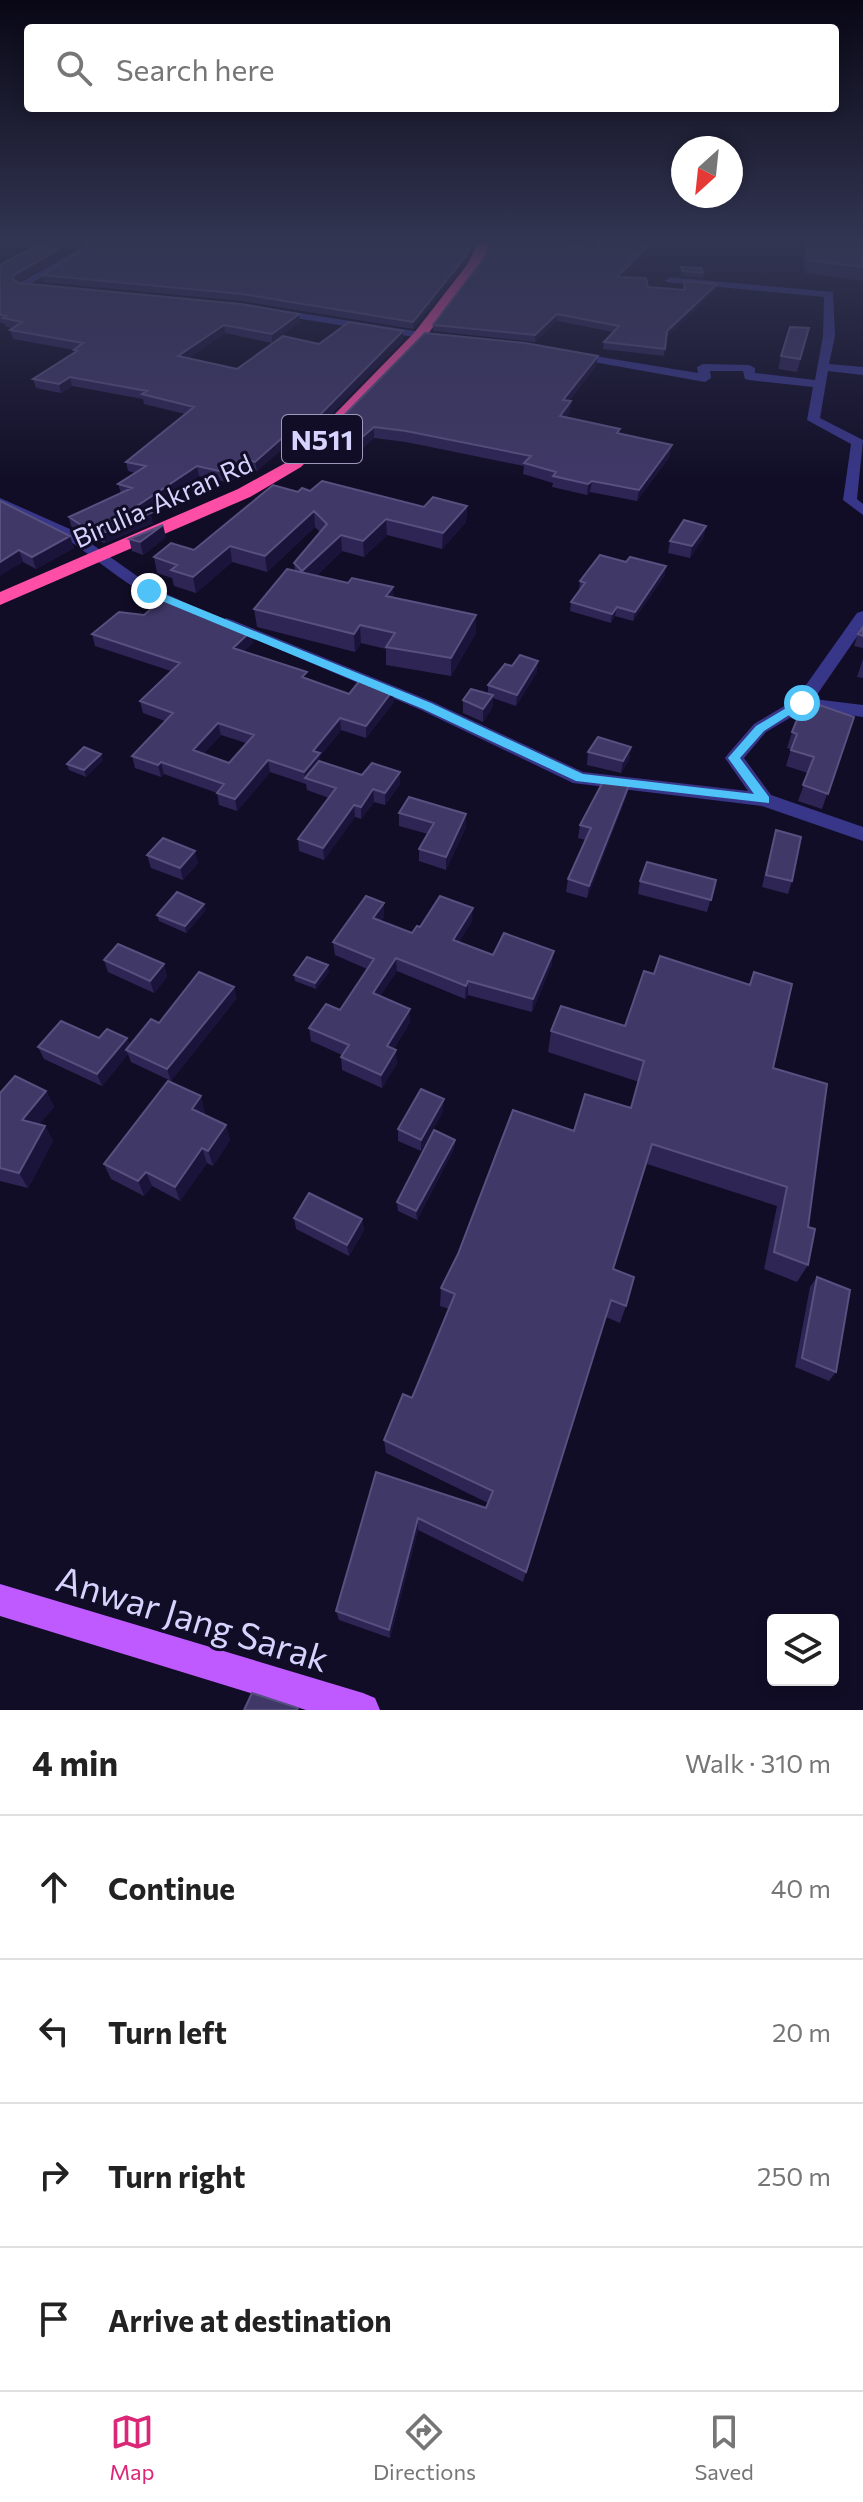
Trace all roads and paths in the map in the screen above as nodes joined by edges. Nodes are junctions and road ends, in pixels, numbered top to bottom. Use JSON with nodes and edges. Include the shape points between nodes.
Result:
{"nodes":[{"id":1,"x":340,"y":323,"type":"edge"},
{"id":2,"x":429,"y":323,"type":"edge"},
{"id":3,"x":829,"y":323,"type":"edge"},
{"id":4,"x":419,"y":336,"type":"junction"},
{"id":5,"x":449,"y":339,"type":"edge"},
{"id":6,"x":558,"y":352,"type":"edge"},
{"id":7,"x":822,"y":367,"type":"junction"},
{"id":8,"x":863,"y":371,"type":"edge"},
{"id":9,"x":818,"y":384,"type":"junction"},
{"id":10,"x":0,"y":502,"type":"edge"},
{"id":11,"x":863,"y":511,"type":"edge"},
{"id":12,"x":97,"y":557,"type":"junction"},
{"id":13,"x":0,"y":599,"type":"edge"},
{"id":14,"x":863,"y":616,"type":"edge"},
{"id":15,"x":802,"y":703,"type":"junction"},
{"id":16,"x":863,"y":711,"type":"edge"},
{"id":17,"x":764,"y":800,"type":"junction"},
{"id":18,"x":863,"y":834,"type":"edge"},
{"id":19,"x":0,"y":1600,"type":"edge"},
{"id":20,"x":363,"y":1710,"type":"edge"}],
"edges":[{"from":1,"to":4,"type":"street"},
{"from":2,"to":4,"type":"highway","name":"Birulia-Akran Rd","number":"N511"},
{"from":3,"to":7,"type":"street"},
{"from":4,"to":5,"type":"street"},
{"from":4,"to":12,"type":"highway","name":"Birulia-Akran Rd","number":"N511","via":[[295,464],[244,493]]},
{"from":6,"to":9,"type":"street","via":[[705,378],[703,367],[749,368],[749,376]]},
{"from":7,"to":8,"type":"street"},
{"from":7,"to":9,"type":"street"},
{"from":9,"to":11,"type":"street","via":[[813,420],[858,442],[850,500]]},
{"from":10,"to":12,"type":"street","via":[[67,533]]},
{"from":12,"to":13,"type":"highway","name":"Birulia-Akran Rd","number":"N511"},
{"from":12,"to":17,"type":"street","via":[[149,591],[427,706],[580,778]]},
{"from":14,"to":15,"type":"street"},
{"from":15,"to":16,"type":"street"},
{"from":15,"to":17,"type":"street","via":[[760,728],[734,758]]},
{"from":17,"to":18,"type":"street"},
{"from":19,"to":20,"type":"main road","name":"Anwar Jang Sarak"}]}
